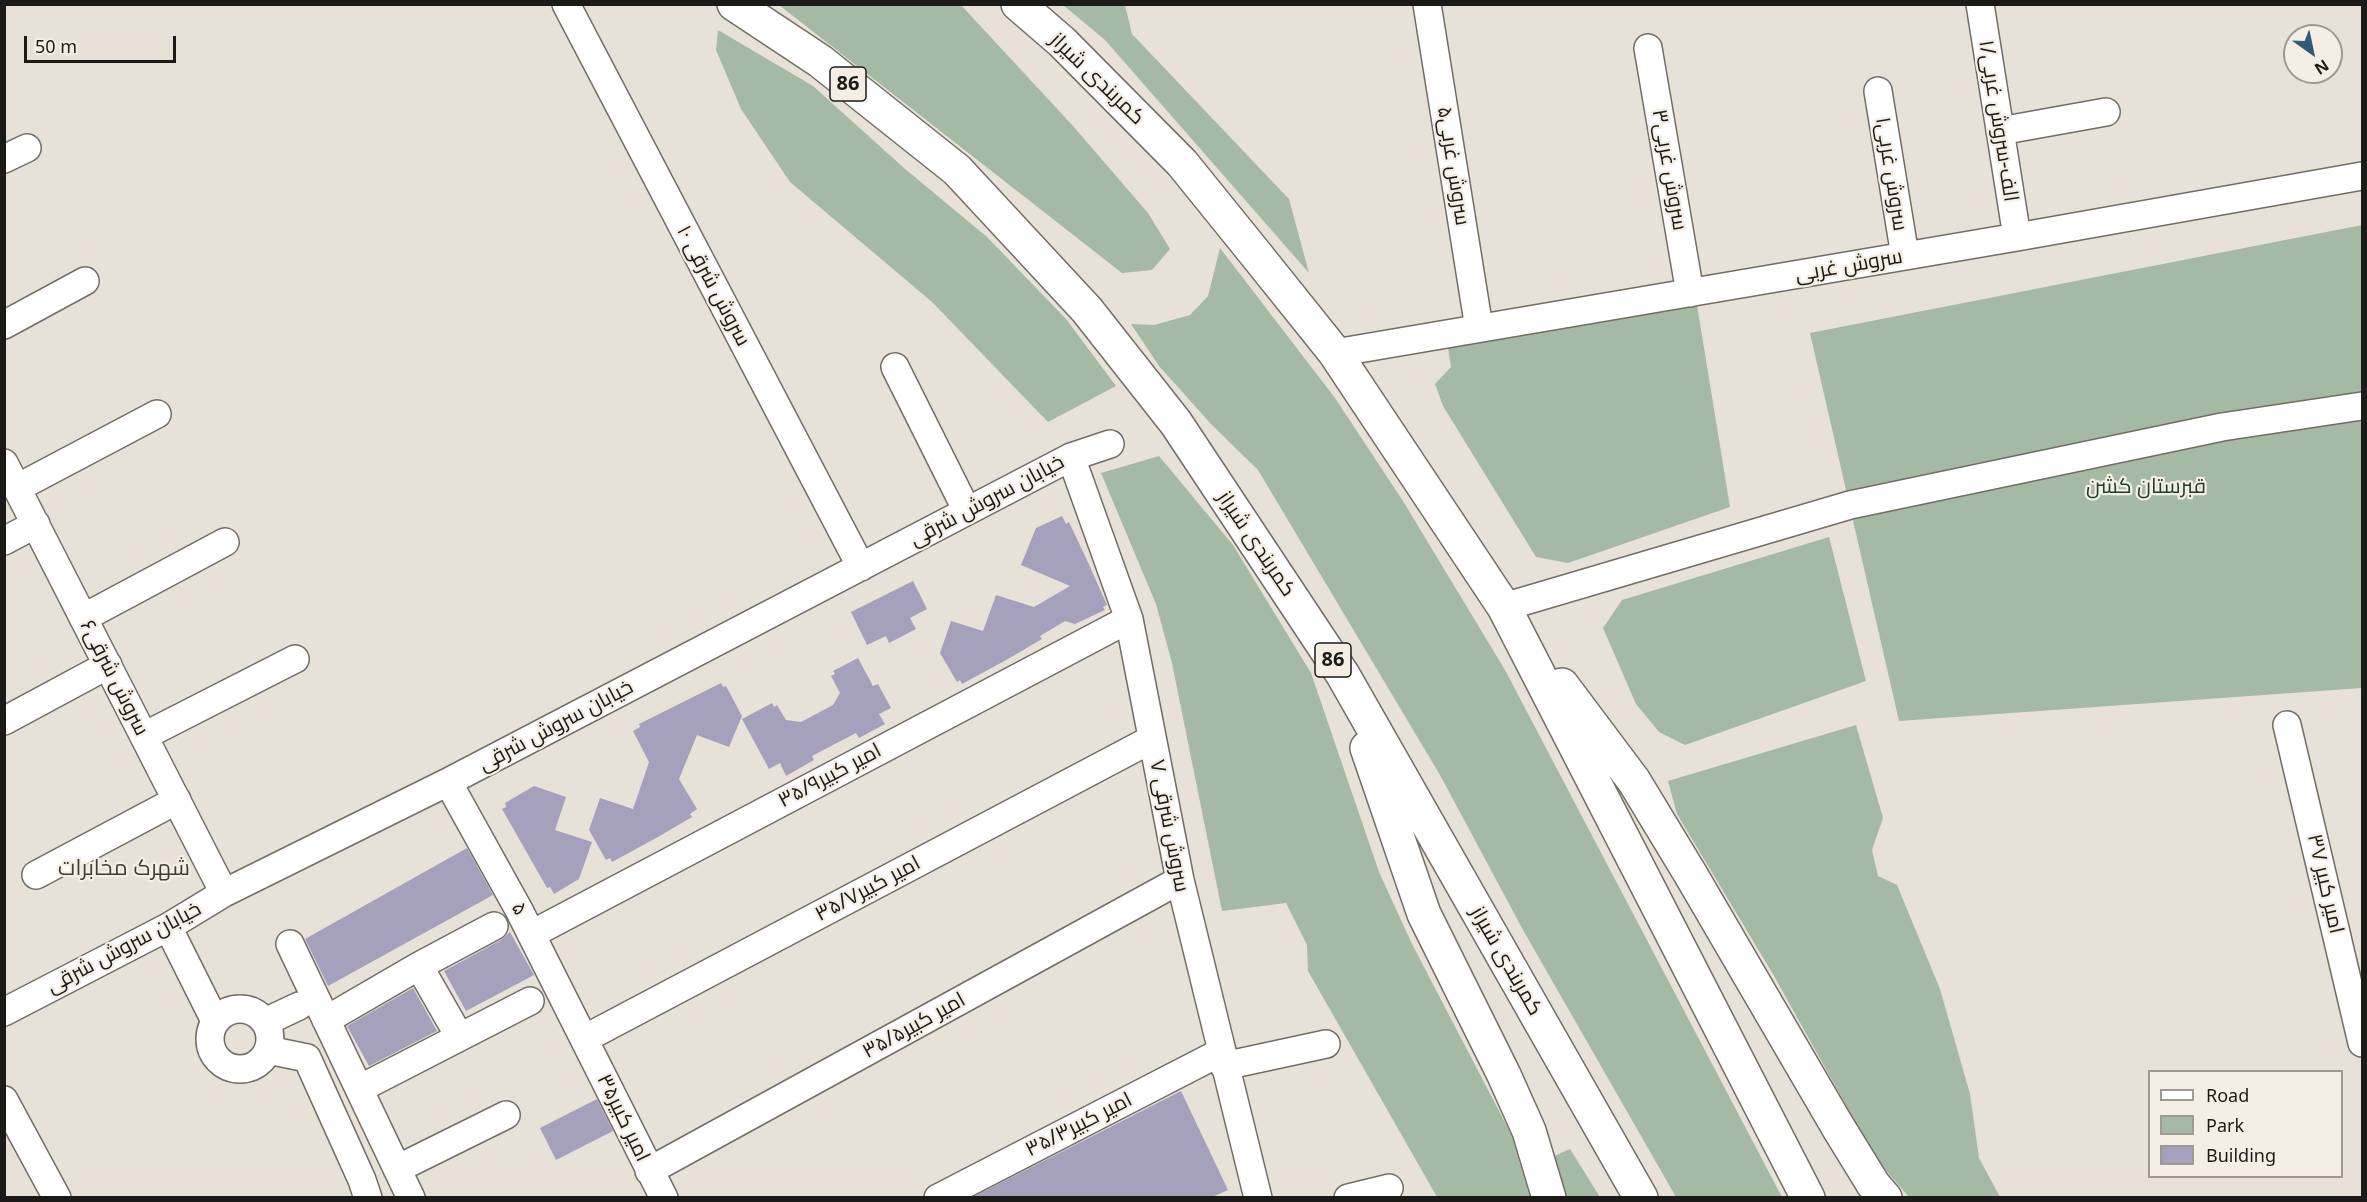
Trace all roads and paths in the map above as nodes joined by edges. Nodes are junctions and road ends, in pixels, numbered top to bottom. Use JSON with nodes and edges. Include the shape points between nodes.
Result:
{"nodes":[{"id":1,"x":566,"y":4,"type":"edge"},
{"id":2,"x":734,"y":4,"type":"edge"},
{"id":3,"x":1018,"y":4,"type":"edge"},
{"id":4,"x":1427,"y":4,"type":"edge"},
{"id":5,"x":1980,"y":4,"type":"edge"},
{"id":6,"x":1648,"y":48,"type":"dead end"},
{"id":7,"x":1878,"y":91,"type":"dead end"},
{"id":8,"x":2106,"y":112,"type":"dead end"},
{"id":9,"x":2000,"y":130,"type":"junction"},
{"id":10,"x":2362,"y":176,"type":"edge"},
{"id":11,"x":2017,"y":237,"type":"junction"},
{"id":12,"x":1905,"y":256,"type":"junction"},
{"id":13,"x":85,"y":281,"type":"dead end"},
{"id":14,"x":1690,"y":293,"type":"junction"},
{"id":15,"x":4,"y":325,"type":"edge"},
{"id":16,"x":1479,"y":328,"type":"junction"},
{"id":17,"x":1335,"y":353,"type":"junction"},
{"id":18,"x":895,"y":367,"type":"dead end"},
{"id":19,"x":2362,"y":406,"type":"edge"},
{"id":20,"x":157,"y":414,"type":"dead end"},
{"id":21,"x":1110,"y":444,"type":"dead end"},
{"id":22,"x":1071,"y":457,"type":"junction"},
{"id":23,"x":4,"y":463,"type":"edge"},
{"id":24,"x":17,"y":488,"type":"junction"},
{"id":25,"x":967,"y":512,"type":"junction"},
{"id":26,"x":36,"y":524,"type":"junction"},
{"id":27,"x":4,"y":541,"type":"edge"},
{"id":28,"x":225,"y":542,"type":"dead end"},
{"id":29,"x":861,"y":567,"type":"junction"},
{"id":30,"x":1504,"y":607,"type":"junction"},
{"id":31,"x":83,"y":618,"type":"junction"},
{"id":32,"x":1129,"y":619,"type":"junction"},
{"id":33,"x":296,"y":659,"type":"dead end"},
{"id":34,"x":108,"y":666,"type":"junction"},
{"id":35,"x":1343,"y":675,"type":"junction"},
{"id":36,"x":4,"y":721,"type":"edge"},
{"id":37,"x":2286,"y":725,"type":"dead end"},
{"id":38,"x":144,"y":736,"type":"junction"},
{"id":39,"x":1152,"y":739,"type":"junction"},
{"id":40,"x":448,"y":782,"type":"junction"},
{"id":41,"x":177,"y":800,"type":"junction"},
{"id":42,"x":36,"y":876,"type":"dead end"},
{"id":43,"x":1180,"y":880,"type":"junction"},
{"id":44,"x":224,"y":893,"type":"junction"},
{"id":45,"x":494,"y":926,"type":"dead end"},
{"id":46,"x":168,"y":927,"type":"junction"},
{"id":47,"x":532,"y":934,"type":"junction"},
{"id":48,"x":290,"y":944,"type":"dead end"},
{"id":49,"x":419,"y":966,"type":"junction"},
{"id":50,"x":530,"y":1001,"type":"dead end"},
{"id":51,"x":299,"y":1006,"type":"dead end"},
{"id":52,"x":4,"y":1012,"type":"edge"},
{"id":53,"x":326,"y":1020,"type":"junction"},
{"id":54,"x":215,"y":1021,"type":"junction"},
{"id":55,"x":265,"y":1022,"type":"junction"},
{"id":56,"x":459,"y":1036,"type":"junction"},
{"id":57,"x":584,"y":1039,"type":"junction"},
{"id":58,"x":2362,"y":1043,"type":"edge"},
{"id":59,"x":1326,"y":1044,"type":"dead end"},
{"id":60,"x":268,"y":1050,"type":"junction"},
{"id":61,"x":1222,"y":1059,"type":"junction"},
{"id":62,"x":359,"y":1089,"type":"junction"},
{"id":63,"x":4,"y":1100,"type":"edge"},
{"id":64,"x":506,"y":1115,"type":"dead end"},
{"id":65,"x":397,"y":1169,"type":"junction"},
{"id":66,"x":649,"y":1171,"type":"junction"},
{"id":67,"x":1389,"y":1188,"type":"dead end"},
{"id":68,"x":1250,"y":1194,"type":"edge"},
{"id":69,"x":57,"y":1197,"type":"edge"},
{"id":70,"x":368,"y":1197,"type":"edge"},
{"id":71,"x":411,"y":1197,"type":"edge"},
{"id":72,"x":663,"y":1197,"type":"edge"},
{"id":73,"x":938,"y":1197,"type":"edge"},
{"id":74,"x":1348,"y":1197,"type":"edge"},
{"id":75,"x":1550,"y":1197,"type":"edge"},
{"id":76,"x":1641,"y":1197,"type":"edge"},
{"id":77,"x":1808,"y":1197,"type":"edge"},
{"id":78,"x":1886,"y":1197,"type":"edge"}],
"edges":[{"from":1,"to":29,"type":"street","name":"سروش شرقی ۱۰"},
{"from":2,"to":35,"type":"highway","name":"کمربندی شیراز","number":"86","via":[[820,60],[957,170],[1087,310],[1176,423]]},
{"from":3,"to":17,"type":"highway","name":"کمربندی شیراز","via":[[1062,42],[1182,163]]},
{"from":4,"to":16,"type":"street","name":"سروش غربی۵"},
{"from":5,"to":9,"type":"street","name":"۱/الف-سروش غربی"},
{"from":6,"to":14,"type":"street","name":"سروش غربی۳"},
{"from":7,"to":12,"type":"street","name":"سروش غربی۱"},
{"from":8,"to":9,"type":"street"},
{"from":9,"to":11,"type":"street","name":"۱/الف-سروش غربی"},
{"from":10,"to":11,"type":"street","name":"سروش غربی"},
{"from":11,"to":12,"type":"street","name":"سروش غربی"},
{"from":12,"to":14,"type":"street","name":"سروش غربی"},
{"from":13,"to":15,"type":"street"},
{"from":14,"to":16,"type":"street","name":"سروش غربی"},
{"from":16,"to":17,"type":"street","name":"سروش غربی"},
{"from":17,"to":30,"type":"highway","name":"کمربندی شیراز"},
{"from":18,"to":25,"type":"street"},
{"from":19,"to":30,"type":"street","via":[[2222,427],[1850,505]]},
{"from":20,"to":24,"type":"street"},
{"from":21,"to":22,"type":"street","name":"خیابان سروش شرقی"},
{"from":22,"to":25,"type":"street","name":"خیابان سروش شرقی"},
{"from":22,"to":32,"type":"street","name":"سروش شرقی ۷"},
{"from":23,"to":24,"type":"street","name":"سروش شرقی۶"},
{"from":24,"to":26,"type":"street","name":"سروش شرقی۶"},
{"from":25,"to":29,"type":"street","name":"خیابان سروش شرقی"},
{"from":26,"to":27,"type":"street"},
{"from":26,"to":31,"type":"street","name":"سروش شرقی۶"},
{"from":28,"to":31,"type":"street"},
{"from":29,"to":40,"type":"street","name":"خیابان سروش شرقی"},
{"from":30,"to":77,"type":"highway","name":"کمربندی شیراز"},
{"from":30,"to":78,"type":"highway","via":[[1634,781],[1838,1127],[1873,1184]]},
{"from":31,"to":34,"type":"street","name":"سروش شرقی۶"},
{"from":32,"to":39,"type":"street","name":"سروش شرقی ۷"},
{"from":32,"to":47,"type":"street","name":"امیر کبیر۳۵/۹"},
{"from":33,"to":38,"type":"street"},
{"from":34,"to":36,"type":"street"},
{"from":34,"to":38,"type":"street","name":"سروش شرقی۶"},
{"from":35,"to":75,"type":"highway","via":[[1424,915],[1517,1103]]},
{"from":35,"to":76,"type":"highway","name":"کمربندی شیراز","number":"86"},
{"from":37,"to":58,"type":"street","name":"۳۷ امیر کبیر"},
{"from":38,"to":41,"type":"street","name":"سروش شرقی۶"},
{"from":39,"to":43,"type":"street","name":"سروش شرقی ۷"},
{"from":39,"to":57,"type":"street","name":"امیر کبیر۳۵/۷"},
{"from":40,"to":44,"type":"street","name":"خیابان سروش شرقی"},
{"from":40,"to":47,"type":"street","name":"۵"},
{"from":41,"to":42,"type":"street"},
{"from":41,"to":44,"type":"street","name":"سروش شرقی۶"},
{"from":43,"to":61,"type":"street","name":"سروش شرقی ۷"},
{"from":43,"to":66,"type":"street","name":"امیر کبیر۳۵/۵"},
{"from":44,"to":46,"type":"street","name":"خیابان سروش شرقی"},
{"from":45,"to":49,"type":"street"},
{"from":46,"to":52,"type":"street","name":"خیابان سروش شرقی"},
{"from":46,"to":54,"type":"street"},
{"from":47,"to":57,"type":"street","name":"۵"},
{"from":48,"to":53,"type":"street"},
{"from":49,"to":53,"type":"street"},
{"from":49,"to":56,"type":"street"},
{"from":50,"to":56,"type":"street"},
{"from":51,"to":55,"type":"street"},
{"from":53,"to":62,"type":"street"},
{"from":54,"to":55,"type":"street","via":[[222,1014],[240,1009]]},
{"from":54,"to":60,"type":"street","via":[[210,1030],[211,1051],[225,1066],[235,1070],[255,1066]]},
{"from":55,"to":60,"type":"street","via":[[269,1031]]},
{"from":56,"to":62,"type":"street"},
{"from":57,"to":66,"type":"street","name":"امیر کبیر۳۵"},
{"from":59,"to":61,"type":"street","name":"امیر کبیر۳۵/۳"},
{"from":60,"to":70,"type":"street","via":[[307,1058]]},
{"from":61,"to":68,"type":"street","name":"سروش شرقی ۷"},
{"from":61,"to":73,"type":"street","name":"امیر کبیر۳۵/۳"},
{"from":62,"to":65,"type":"street"},
{"from":63,"to":69,"type":"street"},
{"from":64,"to":65,"type":"street"},
{"from":65,"to":71,"type":"street"},
{"from":66,"to":72,"type":"street","name":"امیر کبیر۳۵"},
{"from":67,"to":74,"type":"street"}]}
